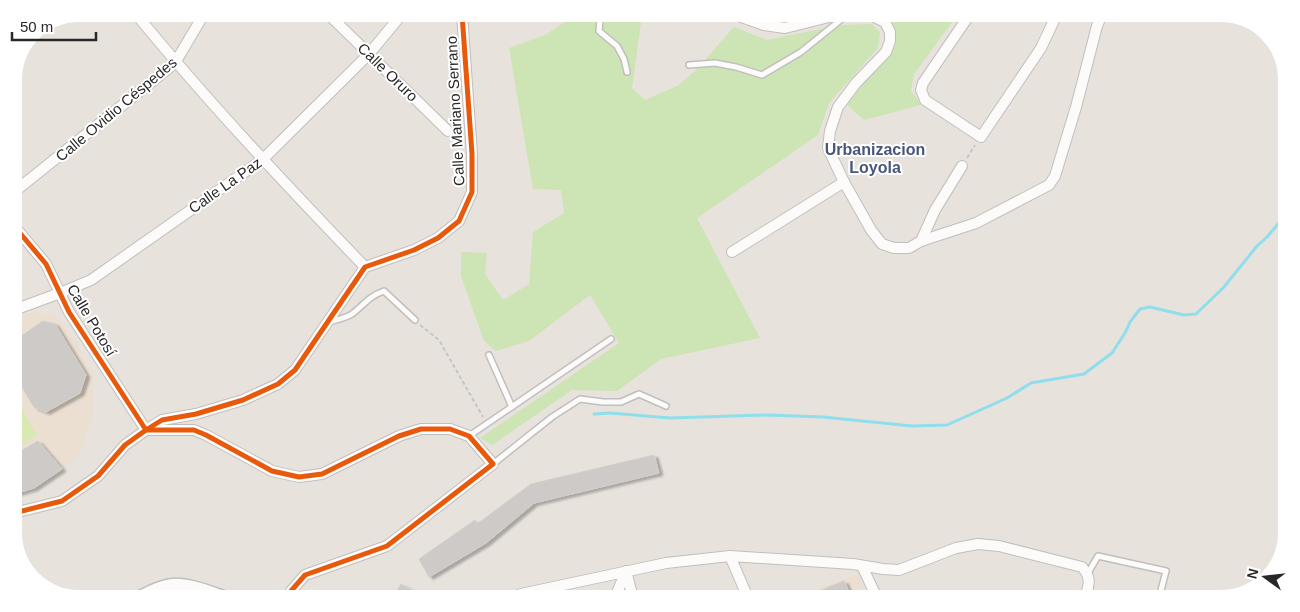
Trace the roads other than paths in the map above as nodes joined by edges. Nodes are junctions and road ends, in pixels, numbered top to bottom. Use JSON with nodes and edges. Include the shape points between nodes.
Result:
{"nodes":[{"id":1,"x":142,"y":22,"type":"edge"},
{"id":2,"x":199,"y":22,"type":"edge"},
{"id":3,"x":336,"y":22,"type":"edge"},
{"id":4,"x":395,"y":22,"type":"edge"},
{"id":5,"x":463,"y":22,"type":"edge"},
{"id":6,"x":600,"y":22,"type":"edge"},
{"id":7,"x":756,"y":22,"type":"edge"},
{"id":8,"x":810,"y":22,"type":"edge"},
{"id":9,"x":838,"y":22,"type":"edge"},
{"id":10,"x":885,"y":22,"type":"edge"},
{"id":11,"x":965,"y":22,"type":"edge"},
{"id":12,"x":1053,"y":22,"type":"edge"},
{"id":13,"x":1099,"y":22,"type":"edge"},
{"id":14,"x":369,"y":54,"type":"junction"},
{"id":15,"x":175,"y":63,"type":"junction"},
{"id":16,"x":688,"y":65,"type":"dead end"},
{"id":17,"x":627,"y":72,"type":"dead end"},
{"id":18,"x":448,"y":130,"type":"dead end"},
{"id":19,"x":262,"y":160,"type":"junction"},
{"id":20,"x":962,"y":166,"type":"road end"},
{"id":21,"x":844,"y":182,"type":"junction"},
{"id":22,"x":23,"y":185,"type":"edge"},
{"id":23,"x":23,"y":237,"type":"edge"},
{"id":24,"x":921,"y":241,"type":"junction"},
{"id":25,"x":732,"y":252,"type":"dead end"},
{"id":26,"x":365,"y":267,"type":"junction"},
{"id":27,"x":60,"y":293,"type":"junction"},
{"id":28,"x":23,"y":307,"type":"edge"},
{"id":29,"x":415,"y":320,"type":"road end"},
{"id":30,"x":328,"y":322,"type":"junction"},
{"id":31,"x":611,"y":339,"type":"dead end"},
{"id":32,"x":489,"y":356,"type":"dead end"},
{"id":33,"x":666,"y":406,"type":"dead end"},
{"id":34,"x":512,"y":407,"type":"junction"},
{"id":35,"x":146,"y":430,"type":"junction"},
{"id":36,"x":469,"y":436,"type":"junction"},
{"id":37,"x":493,"y":464,"type":"junction"},
{"id":38,"x":23,"y":511,"type":"edge"},
{"id":39,"x":730,"y":556,"type":"junction"},
{"id":40,"x":862,"y":566,"type":"junction"},
{"id":41,"x":626,"y":572,"type":"junction"},
{"id":42,"x":1088,"y":573,"type":"junction"},
{"id":43,"x":156,"y":590,"type":"edge"},
{"id":44,"x":204,"y":590,"type":"edge"},
{"id":45,"x":292,"y":590,"type":"edge"},
{"id":46,"x":541,"y":590,"type":"edge"},
{"id":47,"x":618,"y":590,"type":"edge"},
{"id":48,"x":631,"y":590,"type":"edge"},
{"id":49,"x":745,"y":590,"type":"edge"},
{"id":50,"x":873,"y":590,"type":"edge"},
{"id":51,"x":1087,"y":590,"type":"edge"},
{"id":52,"x":1161,"y":590,"type":"edge"}],
"edges":[{"from":1,"to":15,"type":"street"},
{"from":2,"to":15,"type":"street","name":"Calle Ovidio Céspedes"},
{"from":3,"to":14,"type":"street","name":"Calle Oruro"},
{"from":4,"to":14,"type":"street","name":"Calle La Paz"},
{"from":5,"to":26,"type":"street","name":"Calle Mariano Serrano","via":[[472,192],[459,221],[438,238]]},
{"from":6,"to":17,"type":"lane","via":[[598,31],[617,46]]},
{"from":7,"to":8,"type":"street","via":[[786,28]]},
{"from":9,"to":16,"type":"lane","via":[[801,52],[762,75],[715,63]]},
{"from":10,"to":21,"type":"street","via":[[890,32],[886,52],[838,107],[830,132],[828,148]]},
{"from":11,"to":12,"type":"street","via":[[921,90],[924,100],[981,137],[1041,48]]},
{"from":13,"to":24,"type":"street","via":[[1076,108],[1055,176],[1049,185],[976,223]]},
{"from":14,"to":18,"type":"street","name":"Calle Oruro"},
{"from":14,"to":19,"type":"street","name":"Calle La Paz"},
{"from":15,"to":19,"type":"street"},
{"from":15,"to":22,"type":"street","name":"Calle Ovidio Céspedes"},
{"from":19,"to":26,"type":"street"},
{"from":19,"to":27,"type":"street","name":"Calle La Paz","via":[[91,280]]},
{"from":20,"to":24,"type":"street","via":[[935,210]]},
{"from":21,"to":24,"type":"street","via":[[882,244],[909,248]]},
{"from":21,"to":25,"type":"street"},
{"from":23,"to":27,"type":"street","name":"Calle Potosí","via":[[46,264]]},
{"from":26,"to":30,"type":"street"},
{"from":27,"to":28,"type":"street","name":"Calle La Paz"},
{"from":27,"to":35,"type":"street","name":"Calle Potosí"},
{"from":29,"to":30,"type":"lane","via":[[384,291],[364,302],[350,315]]},
{"from":30,"to":35,"type":"street","via":[[295,370],[278,384],[243,400],[162,420]]},
{"from":31,"to":34,"type":"lane"},
{"from":32,"to":34,"type":"lane"},
{"from":33,"to":37,"type":"lane","via":[[640,394],[621,402],[580,399]]},
{"from":34,"to":36,"type":"lane"},
{"from":35,"to":36,"type":"street","via":[[194,430],[272,471],[299,477],[322,474],[399,436],[421,429],[450,429]]},
{"from":35,"to":38,"type":"street","via":[[125,445],[98,476],[62,501]]},
{"from":36,"to":37,"type":"street"},
{"from":37,"to":45,"type":"street","via":[[386,546],[305,575]]},
{"from":39,"to":40,"type":"street"},
{"from":39,"to":41,"type":"street","via":[[666,563]]},
{"from":39,"to":49,"type":"street"},
{"from":40,"to":42,"type":"street","via":[[899,570],[956,548],[978,544],[1068,562]]},
{"from":40,"to":50,"type":"street"},
{"from":41,"to":46,"type":"street"},
{"from":41,"to":47,"type":"street"},
{"from":41,"to":48,"type":"street"},
{"from":42,"to":51,"type":"street"},
{"from":42,"to":52,"type":"lane","via":[[1098,556],[1166,571]]},
{"from":43,"to":44,"type":"street","via":[[172,585]]}]}
